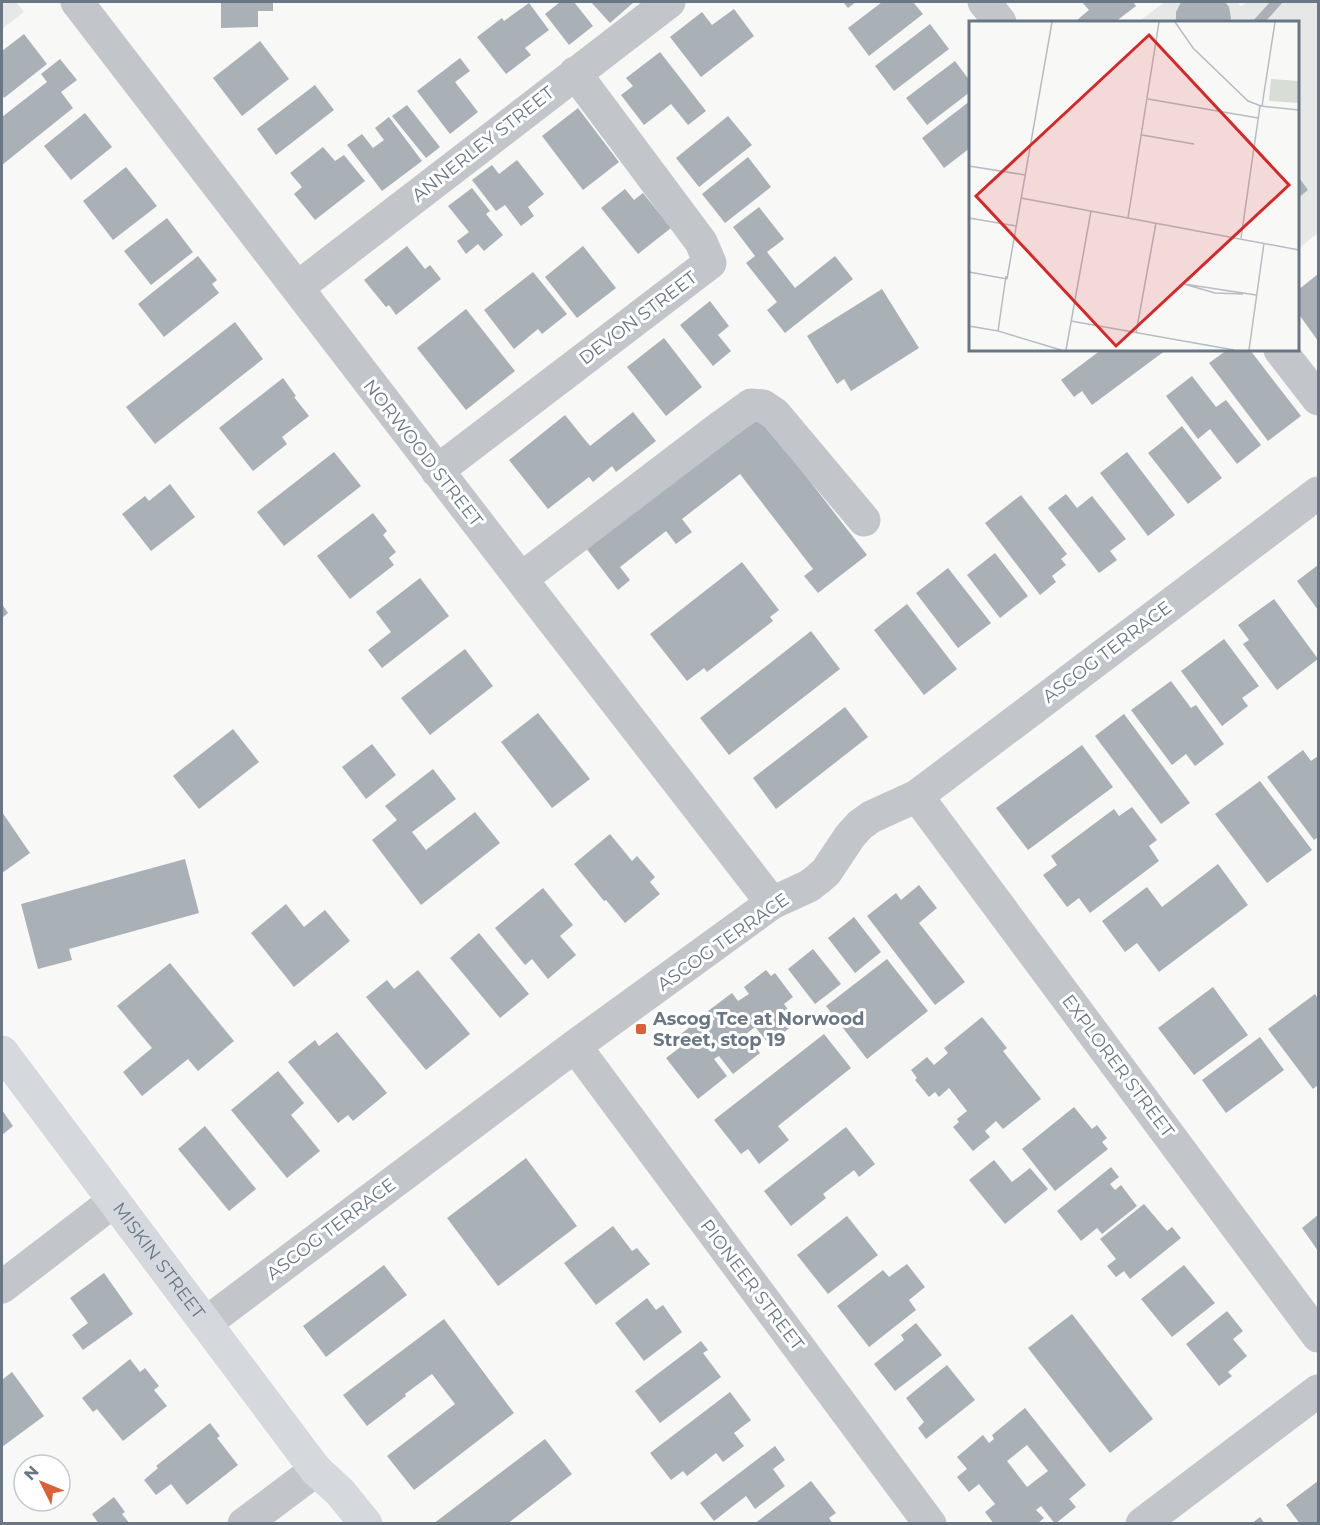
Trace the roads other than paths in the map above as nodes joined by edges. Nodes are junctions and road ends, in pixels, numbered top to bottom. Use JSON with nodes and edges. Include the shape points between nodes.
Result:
{"nodes":[{"id":1,"x":77,"y":2,"type":"edge"},
{"id":2,"x":669,"y":2,"type":"edge"},
{"id":3,"x":984,"y":2,"type":"edge"},
{"id":4,"x":999,"y":21,"type":"edge"},
{"id":5,"x":574,"y":73,"type":"junction"},
{"id":6,"x":297,"y":288,"type":"junction"},
{"id":7,"x":1281,"y":351,"type":"edge"},
{"id":8,"x":1318,"y":399,"type":"edge"},
{"id":9,"x":437,"y":471,"type":"junction"},
{"id":10,"x":1318,"y":493,"type":"edge"},
{"id":11,"x":864,"y":520,"type":"dead end"},
{"id":12,"x":521,"y":579,"type":"junction"},
{"id":13,"x":917,"y":796,"type":"junction"},
{"id":14,"x":772,"y":903,"type":"junction"},
{"id":15,"x":575,"y":1046,"type":"junction"},
{"id":16,"x":2,"y":1052,"type":"edge"},
{"id":17,"x":114,"y":1201,"type":"junction"},
{"id":18,"x":2,"y":1287,"type":"edge"},
{"id":19,"x":206,"y":1323,"type":"junction"},
{"id":20,"x":1318,"y":1336,"type":"edge"},
{"id":21,"x":1318,"y":1391,"type":"edge"},
{"id":22,"x":316,"y":1470,"type":"junction"},
{"id":23,"x":244,"y":1524,"type":"edge"},
{"id":24,"x":345,"y":1524,"type":"edge"},
{"id":25,"x":366,"y":1524,"type":"edge"},
{"id":26,"x":930,"y":1524,"type":"edge"},
{"id":27,"x":1142,"y":1524,"type":"edge"}],
"edges":[{"from":1,"to":6,"type":"street","name":"NORWOOD STREET"},
{"from":2,"to":5,"type":"street","name":"ANNERLEY STREET"},
{"from":3,"to":4,"type":"street"},
{"from":5,"to":6,"type":"street","name":"ANNERLEY STREET"},
{"from":5,"to":9,"type":"street","name":"DEVON STREET","via":[[701,242],[710,263]]},
{"from":6,"to":9,"type":"street","name":"NORWOOD STREET"},
{"from":7,"to":8,"type":"street"},
{"from":9,"to":12,"type":"street","name":"NORWOOD STREET"},
{"from":10,"to":13,"type":"street","name":"ASCOG TERRACE"},
{"from":11,"to":12,"type":"street","via":[[776,414],[763,406],[751,405]]},
{"from":12,"to":14,"type":"street","name":"NORWOOD STREET"},
{"from":13,"to":14,"type":"street","name":"ASCOG TERRACE","via":[[871,816],[850,836],[826,872],[809,886]]},
{"from":13,"to":20,"type":"street","name":"EXPLORER STREET"},
{"from":14,"to":15,"type":"street","name":"ASCOG TERRACE"},
{"from":15,"to":19,"type":"street","name":"ASCOG TERRACE"},
{"from":15,"to":26,"type":"street","name":"PIONEER STREET"},
{"from":16,"to":17,"type":"main road","name":"MISKIN STREET"},
{"from":17,"to":18,"type":"street"},
{"from":17,"to":19,"type":"main road","name":"MISKIN STREET"},
{"from":19,"to":22,"type":"main road","name":"MISKIN STREET"},
{"from":21,"to":27,"type":"street"},
{"from":22,"to":23,"type":"street"},
{"from":22,"to":24,"type":"main road","name":"MISKIN STREET","via":[[329,1501]]},
{"from":22,"to":25,"type":"main road","name":"MISKIN STREET"}]}
